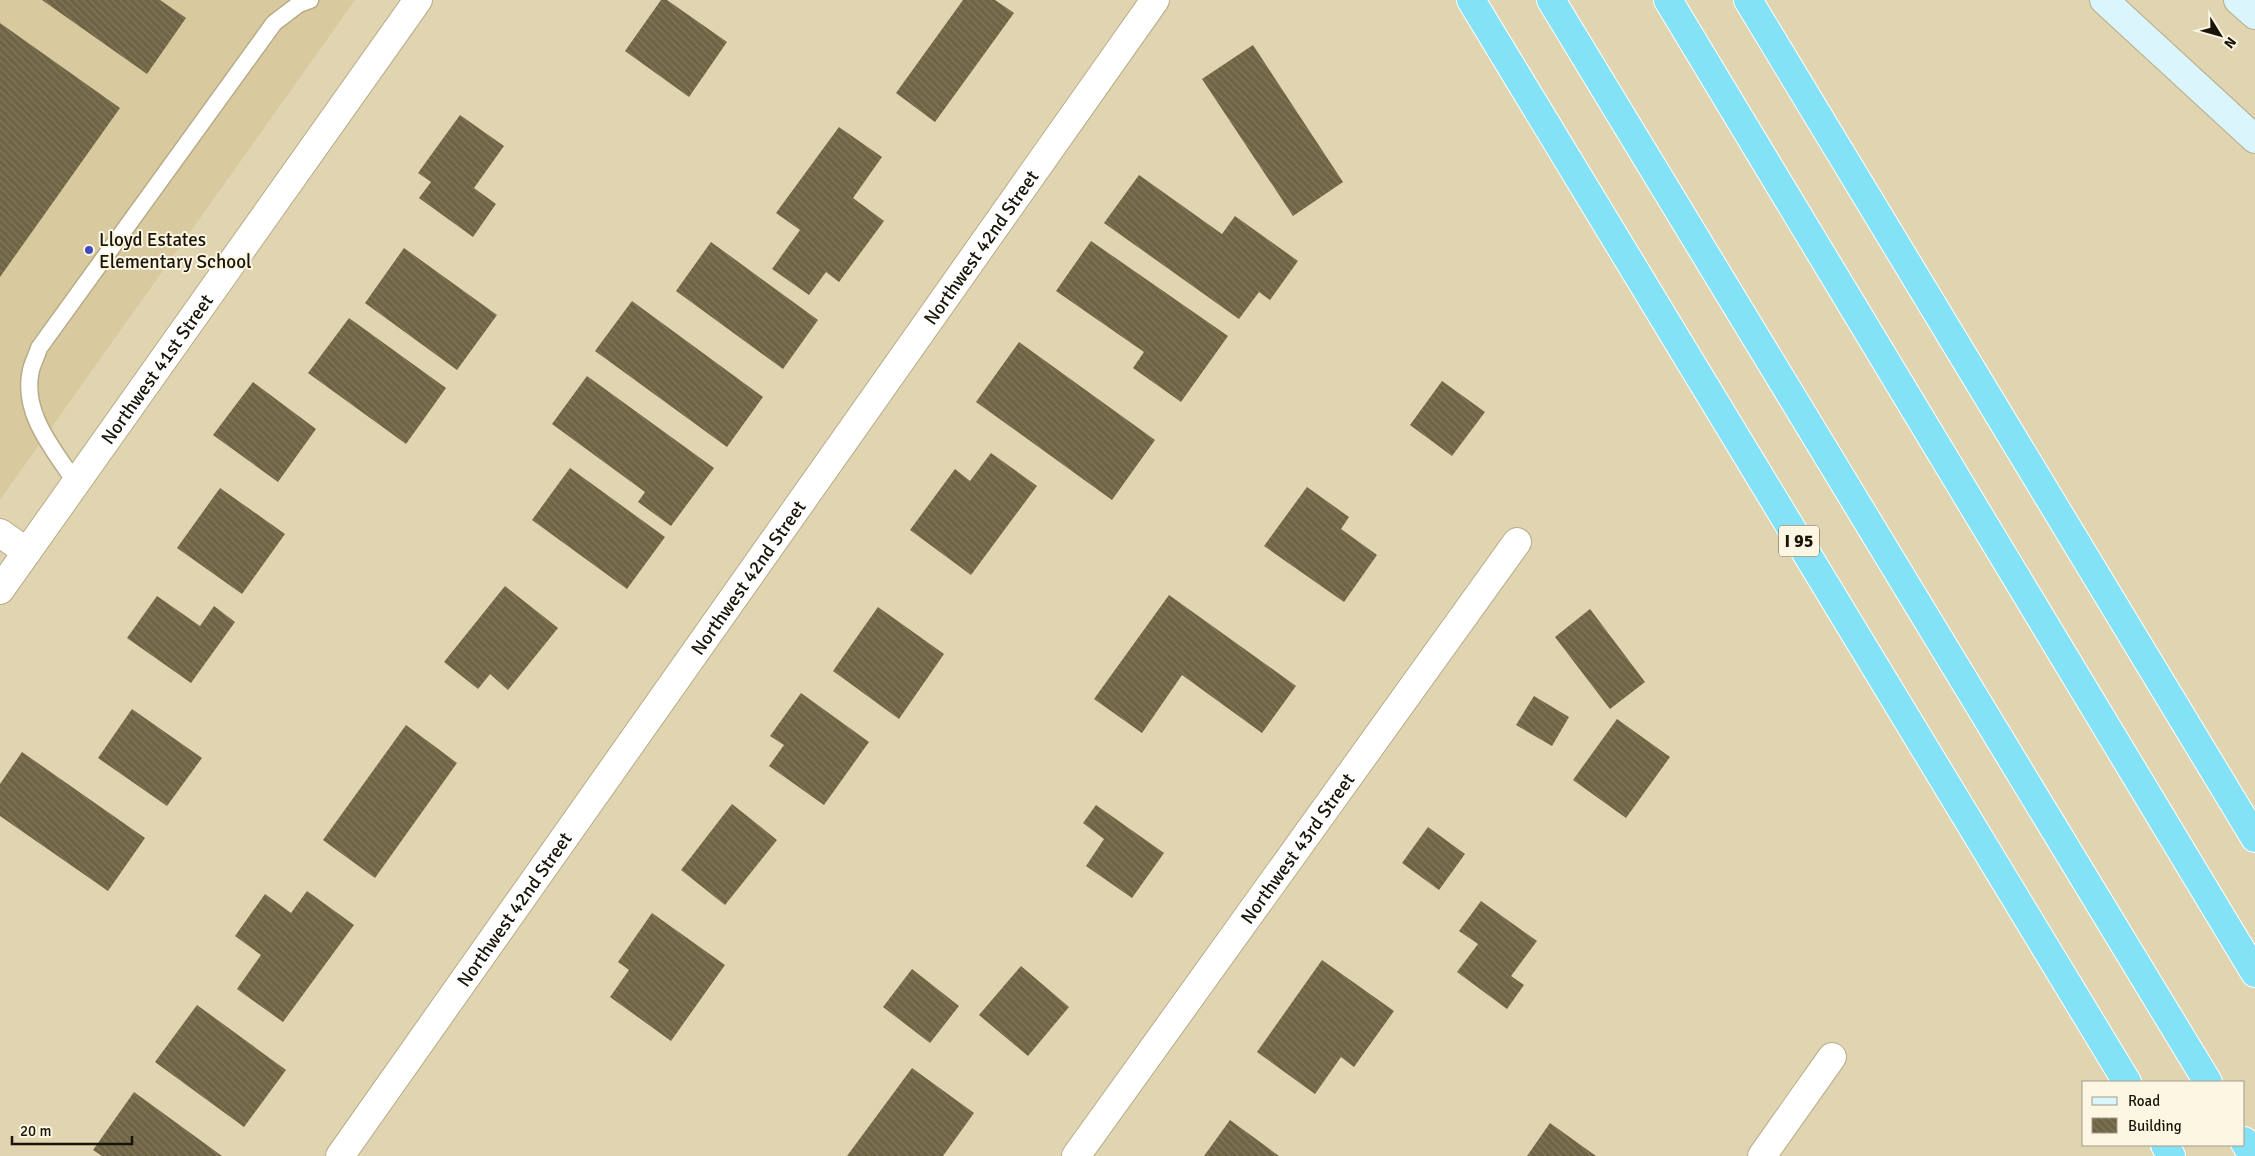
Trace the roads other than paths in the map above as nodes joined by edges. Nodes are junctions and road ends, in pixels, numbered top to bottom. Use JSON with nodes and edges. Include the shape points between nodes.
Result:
{"nodes":[{"id":1,"x":310,"y":0,"type":"edge"},
{"id":2,"x":418,"y":0,"type":"edge"},
{"id":3,"x":1155,"y":0,"type":"edge"},
{"id":4,"x":1471,"y":0,"type":"edge"},
{"id":5,"x":1551,"y":0,"type":"edge"},
{"id":6,"x":1668,"y":0,"type":"edge"},
{"id":7,"x":1748,"y":0,"type":"edge"},
{"id":8,"x":2104,"y":0,"type":"edge"},
{"id":9,"x":2238,"y":0,"type":"edge"},
{"id":10,"x":2255,"y":15,"type":"edge"},
{"id":11,"x":2255,"y":139,"type":"edge"},
{"id":12,"x":76,"y":483,"type":"junction"},
{"id":13,"x":0,"y":533,"type":"edge"},
{"id":14,"x":1517,"y":542,"type":"dead end"},
{"id":15,"x":26,"y":552,"type":"junction"},
{"id":16,"x":0,"y":590,"type":"edge"},
{"id":17,"x":2255,"y":838,"type":"edge"},
{"id":18,"x":2255,"y":973,"type":"edge"},
{"id":19,"x":1832,"y":1057,"type":"dead end"},
{"id":20,"x":2126,"y":1081,"type":"edge"},
{"id":21,"x":2207,"y":1081,"type":"edge"},
{"id":22,"x":2245,"y":1143,"type":"edge"},
{"id":23,"x":340,"y":1156,"type":"edge"},
{"id":24,"x":1076,"y":1156,"type":"edge"},
{"id":25,"x":1762,"y":1156,"type":"edge"},
{"id":26,"x":2253,"y":1156,"type":"edge"}],
"edges":[{"from":1,"to":12,"type":"lane","via":[[299,4],[274,23],[40,348],[31,370],[30,393],[37,424]]},
{"from":2,"to":12,"type":"street","name":"Northwest 41st Street"},
{"from":3,"to":23,"type":"street","name":"Northwest 42nd Street"},
{"from":4,"to":20,"type":"highway","number":"I 95"},
{"from":5,"to":21,"type":"highway"},
{"from":6,"to":18,"type":"highway"},
{"from":7,"to":17,"type":"highway"},
{"from":8,"to":11,"type":"main road"},
{"from":9,"to":10,"type":"main road"},
{"from":12,"to":15,"type":"street","name":"Northwest 41st Street"},
{"from":13,"to":15,"type":"street"},
{"from":14,"to":24,"type":"street","name":"Northwest 43rd Street"},
{"from":15,"to":16,"type":"street","name":"Northwest 41st Street"},
{"from":19,"to":25,"type":"street"},
{"from":22,"to":26,"type":"highway"}]}
